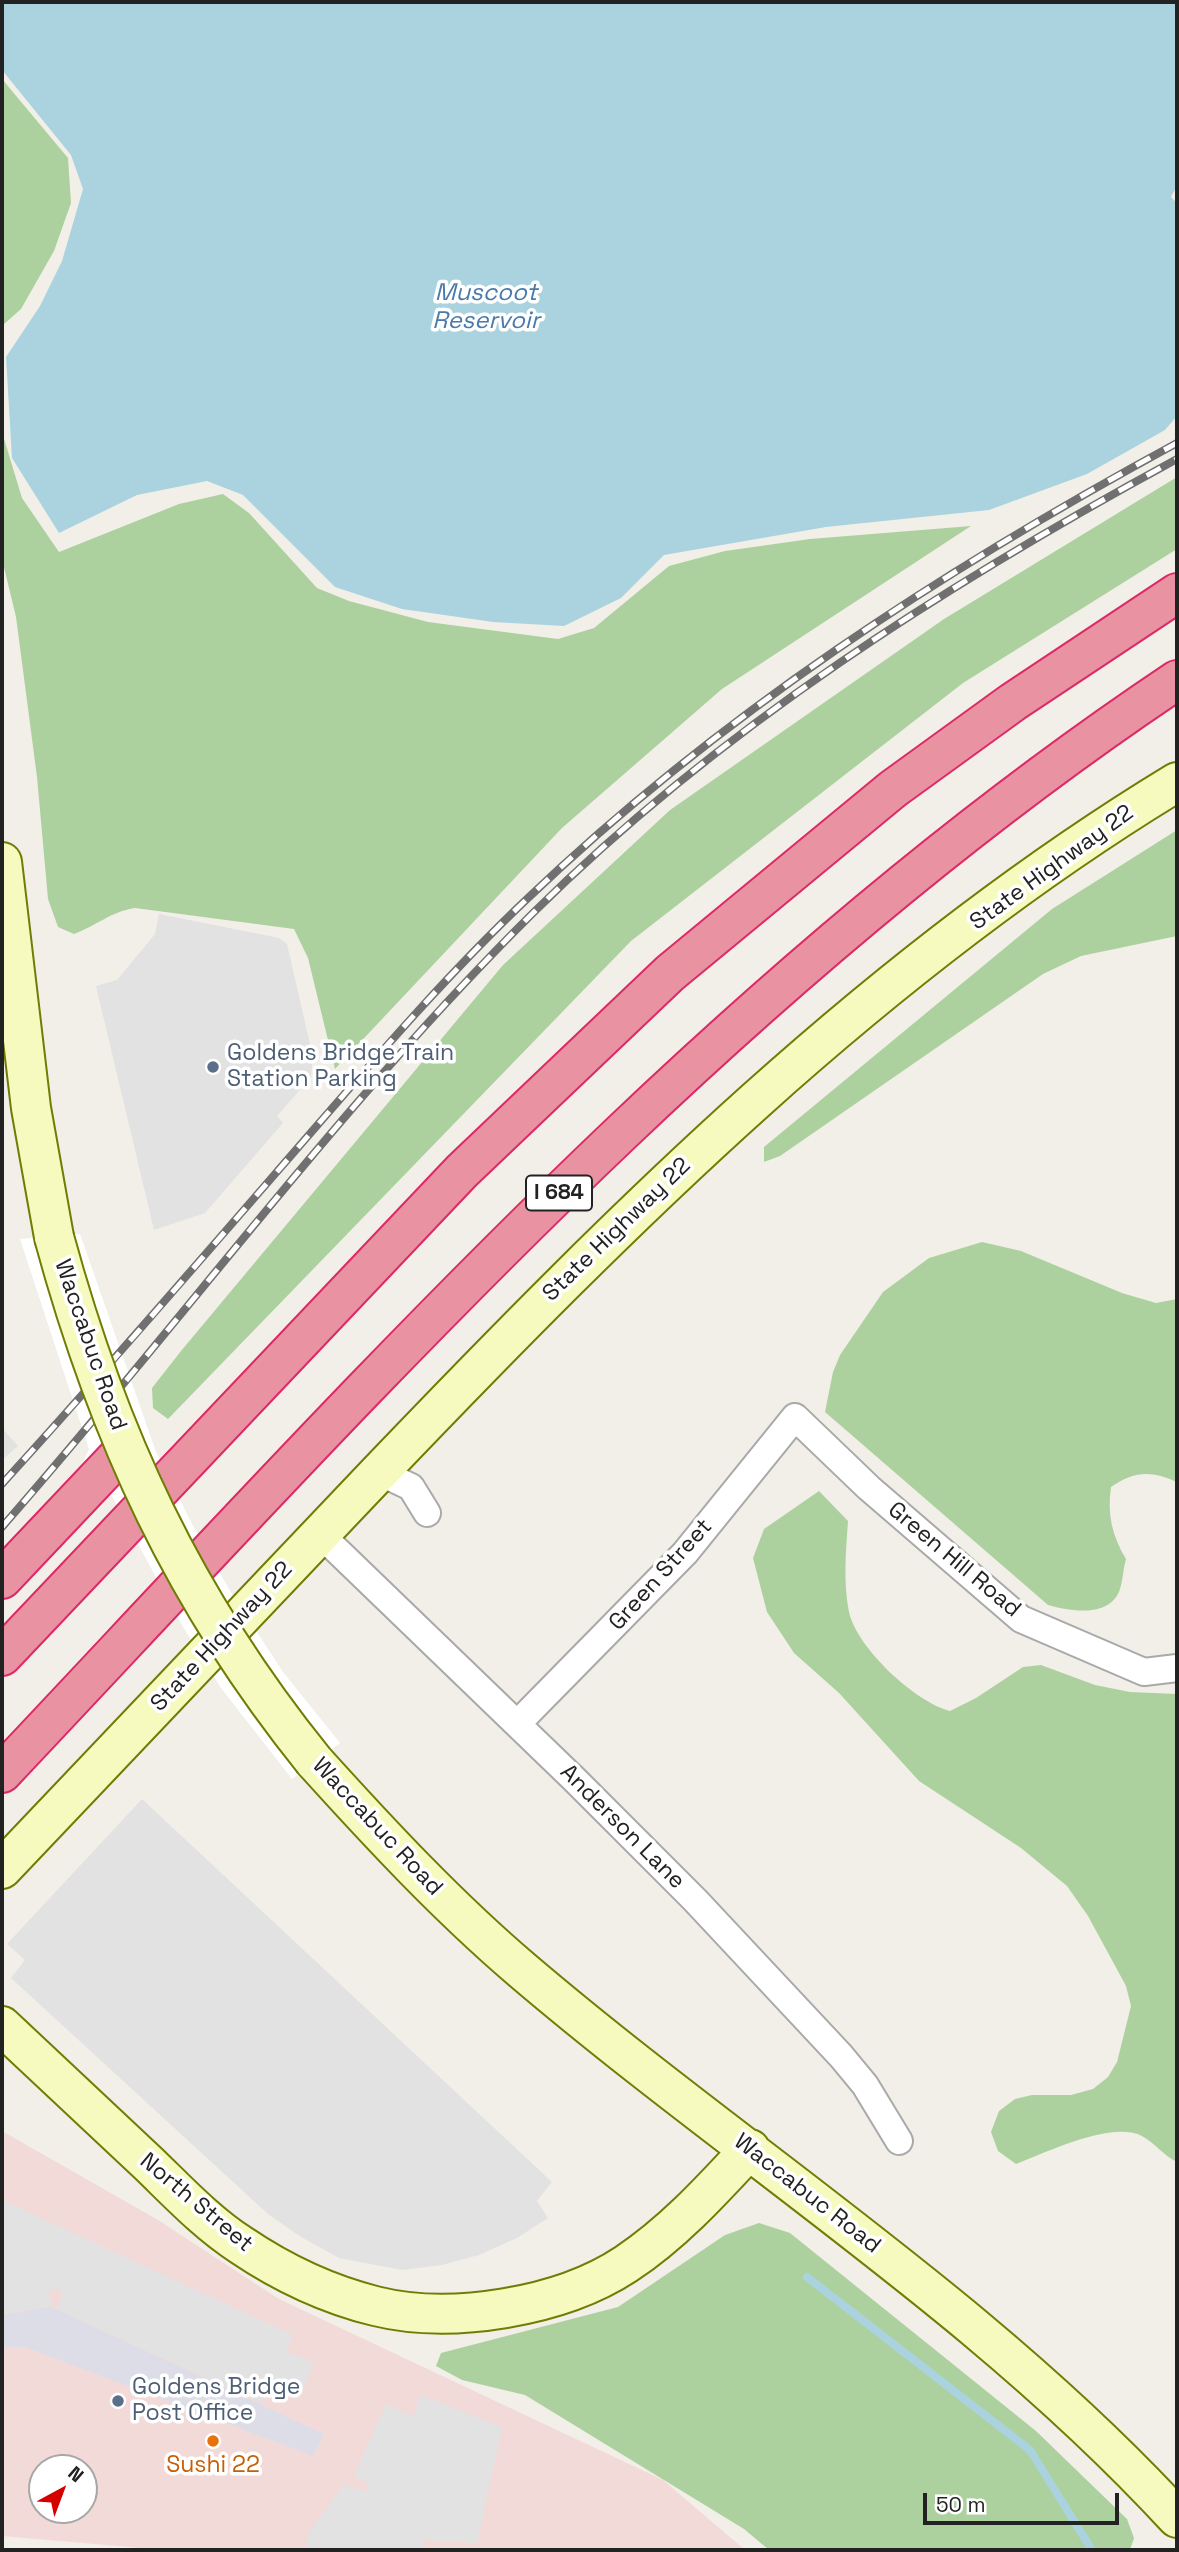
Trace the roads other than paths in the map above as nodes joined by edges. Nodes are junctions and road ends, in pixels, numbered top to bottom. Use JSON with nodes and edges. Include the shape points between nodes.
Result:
{"nodes":[{"id":1,"x":1177,"y":593,"type":"edge"},
{"id":2,"x":1177,"y":680,"type":"edge"},
{"id":3,"x":1177,"y":782,"type":"edge"},
{"id":4,"x":2,"y":862,"type":"edge"},
{"id":5,"x":9,"y":992,"type":"edge"},
{"id":6,"x":795,"y":1417,"type":"joint"},
{"id":7,"x":125,"y":1449,"type":"junction"},
{"id":8,"x":379,"y":1472,"type":"junction"},
{"id":9,"x":427,"y":1513,"type":"dead end"},
{"id":10,"x":320,"y":1534,"type":"junction"},
{"id":11,"x":2,"y":1579,"type":"edge"},
{"id":12,"x":2,"y":1656,"type":"edge"},
{"id":13,"x":1177,"y":1668,"type":"edge"},
{"id":14,"x":517,"y":1724,"type":"junction"},
{"id":15,"x":2,"y":1773,"type":"edge"},
{"id":16,"x":2,"y":1869,"type":"edge"},
{"id":17,"x":2,"y":2026,"type":"edge"},
{"id":18,"x":899,"y":2141,"type":"dead end"},
{"id":19,"x":750,"y":2149,"type":"junction"},
{"id":20,"x":1177,"y":2518,"type":"edge"}],
"edges":[{"from":1,"to":12,"type":"highway","via":[[893,789],[670,973],[462,1171]]},
{"from":2,"to":15,"type":"highway","number":"I 684","via":[[941,850],[725,1034],[422,1329]]},
{"from":3,"to":8,"type":"main road","name":"State Highway 22","via":[[1069,852],[988,912],[762,1095],[545,1299]]},
{"from":4,"to":5,"type":"main road","name":"Waccabuc Road"},
{"from":5,"to":7,"type":"main road","name":"Waccabuc Road","bridge":true,"via":[[54,1237],[74,1309]]},
{"from":6,"to":13,"type":"street","name":"Green Hill Road","via":[[869,1488],[1021,1619],[1144,1672]]},
{"from":6,"to":14,"type":"street","name":"Green Street","via":[[685,1553]]},
{"from":7,"to":11,"type":"highway"},
{"from":7,"to":19,"type":"main road","name":"Waccabuc Road","bridge":true,"via":[[155,1518],[199,1598],[233,1654],[314,1761],[465,1920],[583,2020]]},
{"from":8,"to":9,"type":"street","via":[[411,1487]]},
{"from":8,"to":10,"type":"main road","name":"State Highway 22"},
{"from":10,"to":14,"type":"street","name":"Anderson Lane"},
{"from":10,"to":16,"type":"main road","name":"State Highway 22"},
{"from":14,"to":18,"type":"street","name":"Anderson Lane","via":[[695,1900],[841,2056]]},
{"from":17,"to":19,"type":"main road","name":"North Street","via":[[239,2244],[283,2271],[377,2307],[431,2312],[488,2310],[537,2302],[583,2287],[626,2264],[666,2234]]},
{"from":19,"to":20,"type":"main road","name":"Waccabuc Road","via":[[1020,2363]]}]}
